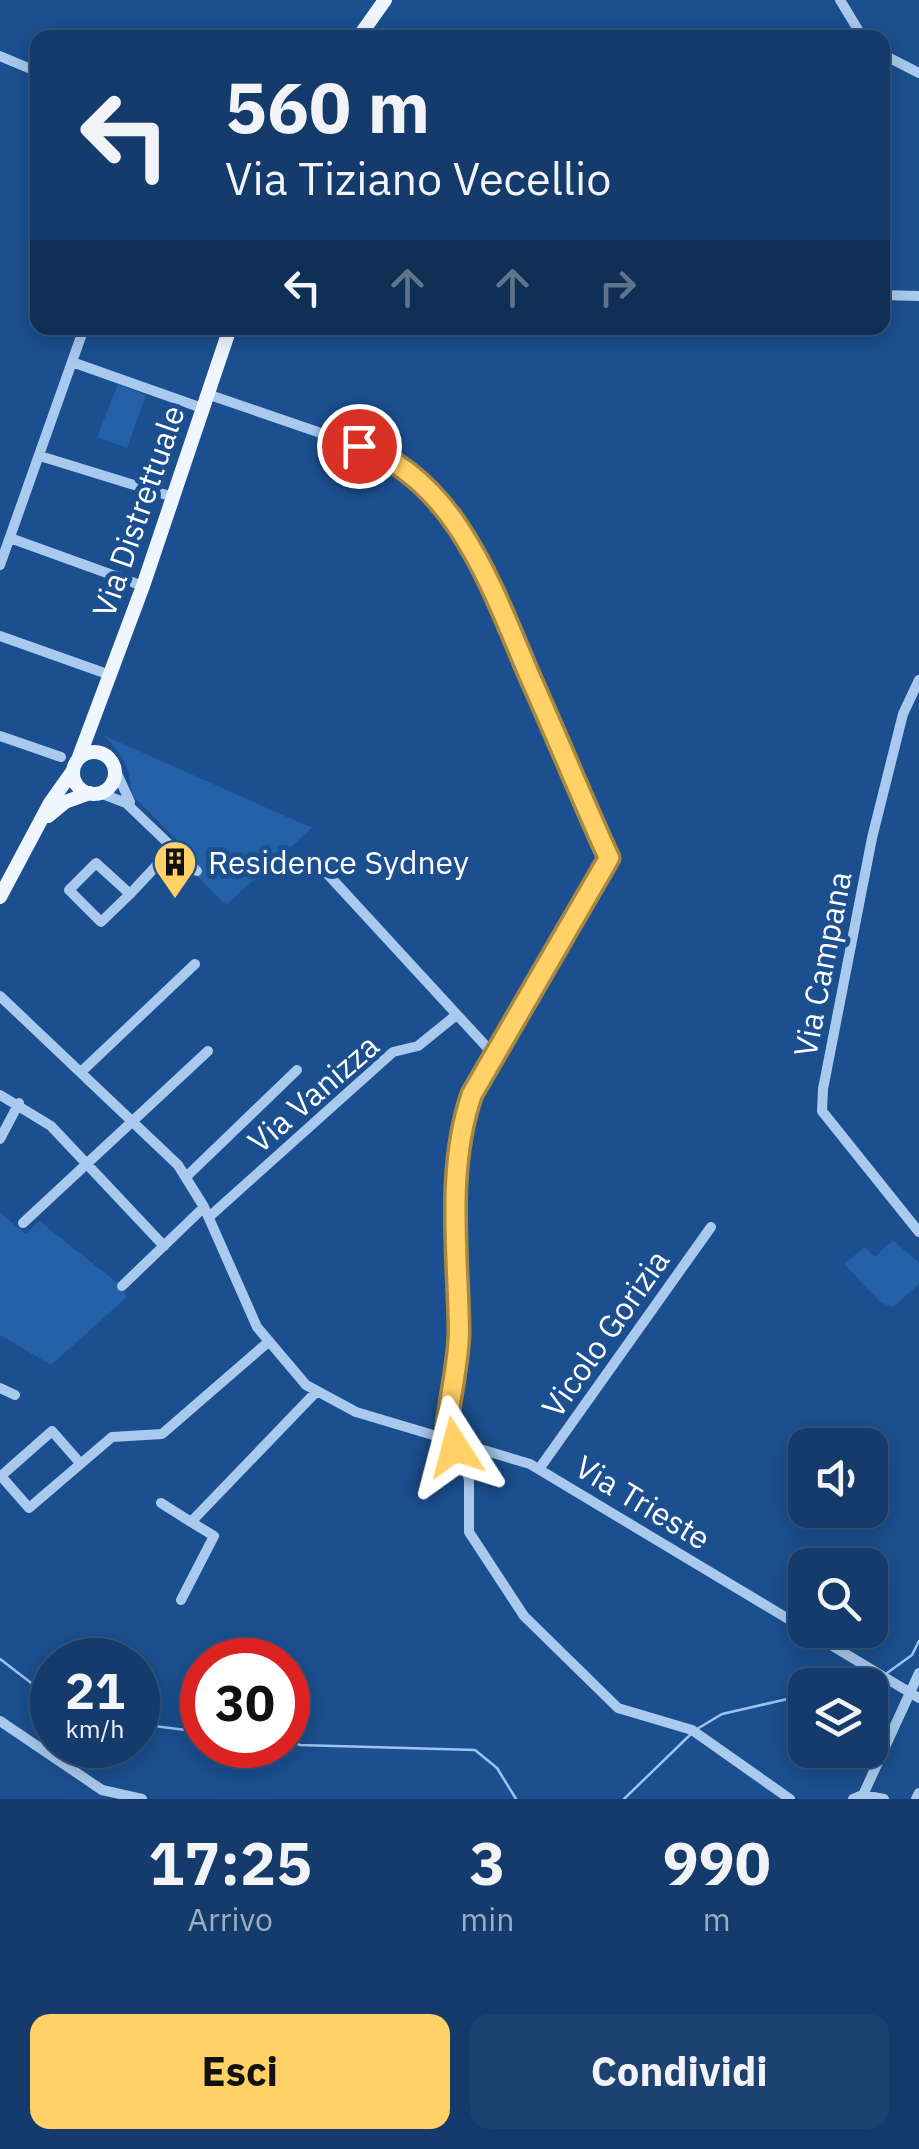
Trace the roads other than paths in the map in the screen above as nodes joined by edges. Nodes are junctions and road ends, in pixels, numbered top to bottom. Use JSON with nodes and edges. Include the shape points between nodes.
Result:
{"nodes":[{"id":1,"x":385,"y":0,"type":"edge"},
{"id":2,"x":840,"y":0,"type":"edge"},
{"id":3,"x":364,"y":30,"type":"edge"},
{"id":4,"x":858,"y":30,"type":"edge"},
{"id":5,"x":0,"y":56,"type":"edge"},
{"id":6,"x":890,"y":58,"type":"edge"},
{"id":7,"x":30,"y":69,"type":"edge"},
{"id":8,"x":919,"y":73,"type":"edge"},
{"id":9,"x":890,"y":295,"type":"edge"},
{"id":10,"x":919,"y":296,"type":"edge"},
{"id":11,"x":82,"y":335,"type":"edge"},
{"id":12,"x":228,"y":335,"type":"edge"},
{"id":13,"x":72,"y":362,"type":"junction"},
{"id":14,"x":205,"y":401,"type":"junction"},
{"id":15,"x":40,"y":456,"type":"junction"},
{"id":16,"x":173,"y":497,"type":"junction"},
{"id":17,"x":10,"y":538,"type":"junction"},
{"id":18,"x":0,"y":565,"type":"edge"},
{"id":19,"x":143,"y":586,"type":"junction"},
{"id":20,"x":0,"y":636,"type":"edge"},
{"id":21,"x":110,"y":675,"type":"junction"},
{"id":22,"x":919,"y":680,"type":"edge"},
{"id":23,"x":95,"y":712,"type":"junction"},
{"id":24,"x":0,"y":736,"type":"edge"},
{"id":25,"x":98,"y":752,"type":"junction"},
{"id":26,"x":79,"y":757,"type":"junction"},
{"id":27,"x":61,"y":758,"type":"junction"},
{"id":28,"x":114,"y":769,"type":"junction"},
{"id":29,"x":72,"y":772,"type":"junction"},
{"id":30,"x":95,"y":793,"type":"junction"},
{"id":31,"x":136,"y":811,"type":"junction"},
{"id":32,"x":34,"y":831,"type":"junction"},
{"id":33,"x":173,"y":848,"type":"junction"},
{"id":34,"x":322,"y":868,"type":"dead end"},
{"id":35,"x":197,"y":871,"type":"dead end"},
{"id":36,"x":130,"y":894,"type":"junction"},
{"id":37,"x":0,"y":897,"type":"edge"},
{"id":38,"x":195,"y":964,"type":"dead end"},
{"id":39,"x":0,"y":996,"type":"edge"},
{"id":40,"x":454,"y":1016,"type":"junction"},
{"id":41,"x":208,"y":1052,"type":"dead end"},
{"id":42,"x":494,"y":1056,"type":"junction"},
{"id":43,"x":297,"y":1070,"type":"dead end"},
{"id":44,"x":80,"y":1072,"type":"junction"},
{"id":45,"x":0,"y":1094,"type":"edge"},
{"id":46,"x":18,"y":1103,"type":"junction"},
{"id":47,"x":132,"y":1120,"type":"junction"},
{"id":48,"x":0,"y":1139,"type":"edge"},
{"id":49,"x":86,"y":1163,"type":"junction"},
{"id":50,"x":186,"y":1177,"type":"junction"},
{"id":51,"x":204,"y":1214,"type":"junction"},
{"id":52,"x":23,"y":1223,"type":"dead end"},
{"id":53,"x":711,"y":1226,"type":"dead end"},
{"id":54,"x":919,"y":1232,"type":"edge"},
{"id":55,"x":164,"y":1246,"type":"junction"},
{"id":56,"x":122,"y":1286,"type":"dead end"},
{"id":57,"x":267,"y":1343,"type":"junction"},
{"id":58,"x":0,"y":1388,"type":"edge"},
{"id":59,"x":316,"y":1392,"type":"junction"},
{"id":60,"x":15,"y":1395,"type":"dead end"},
{"id":61,"x":451,"y":1438,"type":"junction"},
{"id":62,"x":80,"y":1463,"type":"junction"},
{"id":63,"x":540,"y":1470,"type":"junction"},
{"id":64,"x":161,"y":1502,"type":"dead end"},
{"id":65,"x":191,"y":1522,"type":"junction"},
{"id":66,"x":181,"y":1600,"type":"dead end"},
{"id":67,"x":788,"y":1619,"type":"edge"},
{"id":68,"x":836,"y":1648,"type":"edge"},
{"id":69,"x":919,"y":1673,"type":"edge"},
{"id":70,"x":914,"y":1696,"type":"edge"},
{"id":71,"x":0,"y":1721,"type":"edge"},
{"id":72,"x":858,"y":1797,"type":"edge"},
{"id":73,"x":142,"y":1799,"type":"edge"},
{"id":74,"x":790,"y":1799,"type":"edge"},
{"id":75,"x":884,"y":1799,"type":"edge"}],
"edges":[{"from":1,"to":3,"type":"main road"},
{"from":2,"to":4,"type":"street"},
{"from":5,"to":7,"type":"street"},
{"from":6,"to":8,"type":"street"},
{"from":9,"to":10,"type":"street"},
{"from":11,"to":13,"type":"street"},
{"from":12,"to":14,"type":"main road","name":"Via Distrettuale"},
{"from":13,"to":14,"type":"street"},
{"from":13,"to":15,"type":"street"},
{"from":14,"to":16,"type":"main road","name":"Via Distrettuale"},
{"from":14,"to":42,"type":"street","via":[[385,455],[424,488],[479,558],[609,858]]},
{"from":15,"to":16,"type":"street"},
{"from":15,"to":17,"type":"street"},
{"from":16,"to":19,"type":"main road","name":"Via Distrettuale"},
{"from":17,"to":18,"type":"street"},
{"from":17,"to":19,"type":"street"},
{"from":19,"to":21,"type":"main road","name":"Via Distrettuale"},
{"from":20,"to":21,"type":"street"},
{"from":21,"to":23,"type":"main road","name":"Via Distrettuale"},
{"from":22,"to":54,"type":"street","name":"Via Campana","via":[[902,714],[872,838],[822,1112]]},
{"from":23,"to":25,"type":"main road"},
{"from":23,"to":26,"type":"main road","name":"Via Distrettuale"},
{"from":24,"to":27,"type":"street"},
{"from":25,"to":26,"type":"main road"},
{"from":25,"to":28,"type":"main road"},
{"from":26,"to":27,"type":"street"},
{"from":26,"to":29,"type":"main road"},
{"from":27,"to":29,"type":"street"},
{"from":28,"to":30,"type":"main road","via":[[113,781]]},
{"from":28,"to":31,"type":"street"},
{"from":29,"to":30,"type":"main road","via":[[75,784]]},
{"from":29,"to":32,"type":"main road"},
{"from":30,"to":31,"type":"street"},
{"from":30,"to":32,"type":"main road","via":[[58,806]]},
{"from":31,"to":33,"type":"street"},
{"from":32,"to":37,"type":"main road"},
{"from":33,"to":35,"type":"street"},
{"from":33,"to":36,"type":"street"},
{"from":34,"to":40,"type":"street"},
{"from":36,"to":36,"type":"street","via":[[96,863],[69,890],[101,922]]},
{"from":38,"to":44,"type":"street"},
{"from":39,"to":44,"type":"street"},
{"from":40,"to":42,"type":"street"},
{"from":40,"to":51,"type":"street","name":"Via Vanizza","via":[[418,1046],[393,1052]]},
{"from":41,"to":47,"type":"street"},
{"from":42,"to":61,"type":"street","via":[[465,1116],[454,1246],[459,1333]]},
{"from":43,"to":50,"type":"street","name":"Via Vanizza"},
{"from":44,"to":47,"type":"street"},
{"from":45,"to":46,"type":"street"},
{"from":46,"to":48,"type":"street"},
{"from":46,"to":49,"type":"street"},
{"from":47,"to":49,"type":"street"},
{"from":47,"to":50,"type":"street"},
{"from":49,"to":52,"type":"street"},
{"from":49,"to":55,"type":"street"},
{"from":50,"to":51,"type":"street"},
{"from":51,"to":55,"type":"street","name":"Via Vanizza"},
{"from":51,"to":57,"type":"street"},
{"from":53,"to":63,"type":"street","name":"Vicolo Gorizia"},
{"from":55,"to":56,"type":"street","name":"Via Vanizza"},
{"from":57,"to":59,"type":"street"},
{"from":57,"to":62,"type":"street","via":[[162,1434],[112,1437]]},
{"from":58,"to":60,"type":"street"},
{"from":59,"to":61,"type":"street","via":[[356,1412]]},
{"from":59,"to":65,"type":"street"},
{"from":61,"to":63,"type":"street","name":"Via Trieste"},
{"from":61,"to":74,"type":"street","via":[[470,1479],[469,1532],[516,1606],[618,1708],[694,1732]]},
{"from":62,"to":62,"type":"street","via":[[52,1431],[1,1476],[29,1508]]},
{"from":63,"to":67,"type":"street","name":"Via Trieste"},
{"from":64,"to":65,"type":"street"},
{"from":65,"to":66,"type":"street","via":[[214,1536]]},
{"from":68,"to":70,"type":"street","name":"Via Trieste"},
{"from":69,"to":70,"type":"street"},
{"from":70,"to":72,"type":"street"},
{"from":71,"to":73,"type":"street","via":[[102,1790]]},
{"from":72,"to":75,"type":"street"}]}
